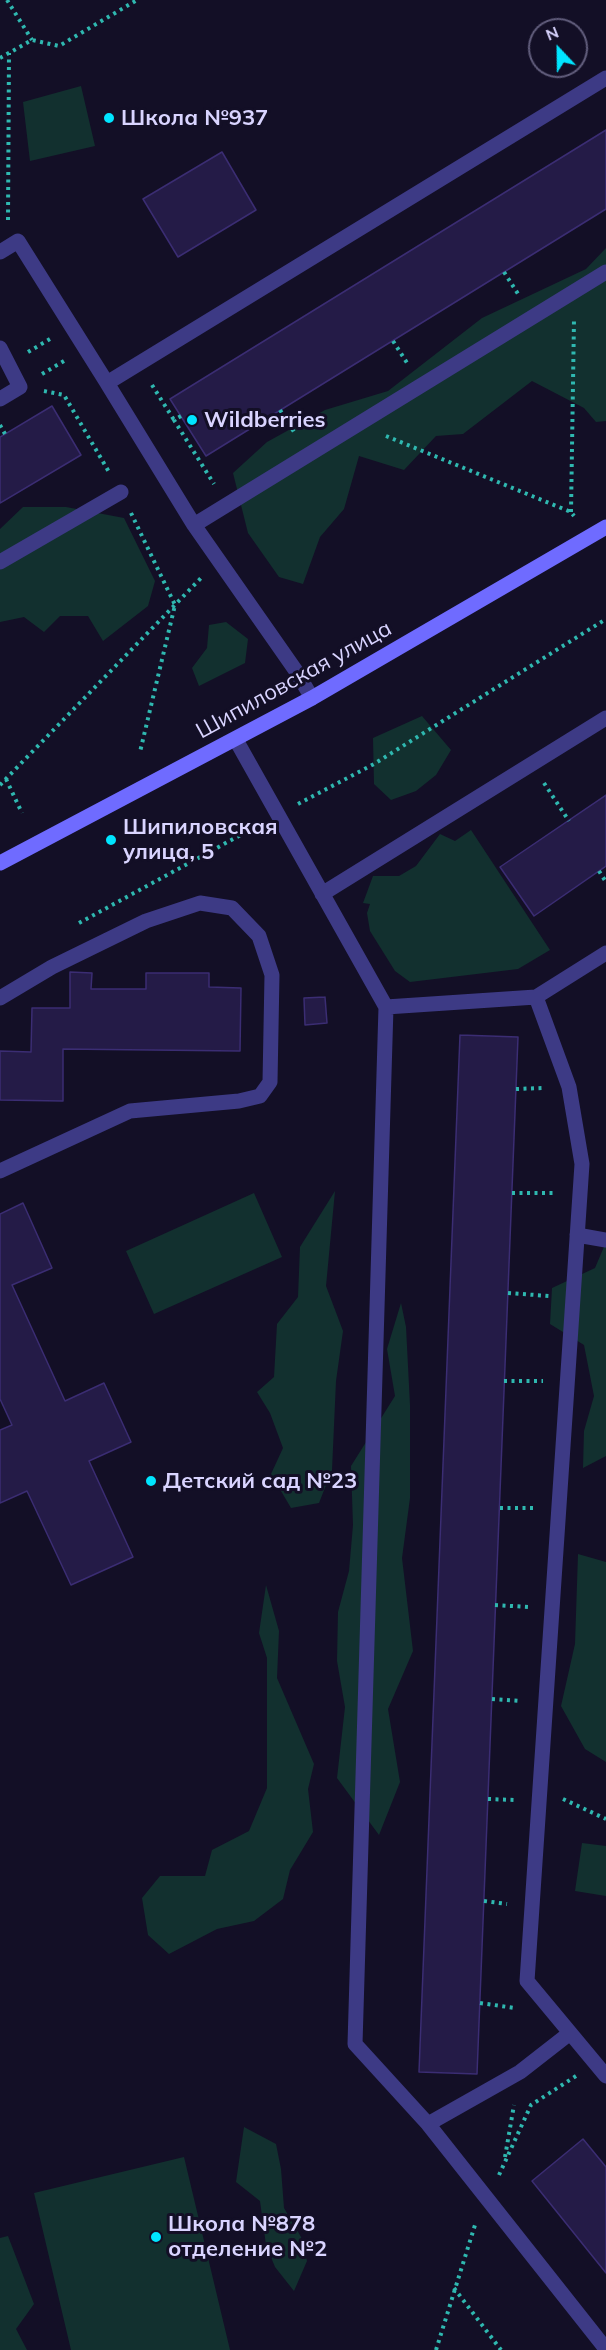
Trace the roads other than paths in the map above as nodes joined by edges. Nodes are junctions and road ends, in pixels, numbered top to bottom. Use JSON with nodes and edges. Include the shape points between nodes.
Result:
{"nodes":[{"id":1,"x":606,"y":78,"type":"edge"},
{"id":2,"x":4,"y":250,"type":"edge"},
{"id":3,"x":606,"y":272,"type":"edge"},
{"id":4,"x":0,"y":348,"type":"edge"},
{"id":5,"x":107,"y":384,"type":"junction"},
{"id":6,"x":0,"y":399,"type":"edge"},
{"id":7,"x":121,"y":492,"type":"dead end"},
{"id":8,"x":194,"y":525,"type":"junction"},
{"id":9,"x":606,"y":527,"type":"edge"},
{"id":10,"x":0,"y":562,"type":"edge"},
{"id":11,"x":312,"y":698,"type":"junction"},
{"id":12,"x":606,"y":718,"type":"edge"},
{"id":13,"x":236,"y":740,"type":"junction"},
{"id":14,"x":0,"y":863,"type":"edge"},
{"id":15,"x":322,"y":894,"type":"junction"},
{"id":16,"x":606,"y":952,"type":"edge"},
{"id":17,"x":536,"y":997,"type":"junction"},
{"id":18,"x":0,"y":999,"type":"edge"},
{"id":19,"x":386,"y":1007,"type":"junction"},
{"id":20,"x":0,"y":1171,"type":"edge"},
{"id":21,"x":577,"y":1235,"type":"junction"},
{"id":22,"x":606,"y":1240,"type":"edge"},
{"id":23,"x":570,"y":2033,"type":"junction"},
{"id":24,"x":606,"y":2076,"type":"edge"},
{"id":25,"x":428,"y":2124,"type":"junction"},
{"id":26,"x":606,"y":2349,"type":"edge"}],
"edges":[{"from":1,"to":5,"type":"lane"},
{"from":2,"to":5,"type":"lane","via":[[18,241]]},
{"from":3,"to":8,"type":"lane"},
{"from":4,"to":6,"type":"lane","via":[[20,387]]},
{"from":5,"to":8,"type":"lane"},
{"from":7,"to":10,"type":"lane"},
{"from":8,"to":11,"type":"lane"},
{"from":9,"to":11,"type":"main road","name":"Шипиловская улица"},
{"from":11,"to":13,"type":"main road","name":"Шипиловская улица"},
{"from":12,"to":15,"type":"lane"},
{"from":13,"to":14,"type":"main road","name":"Шипиловская улица"},
{"from":13,"to":15,"type":"lane"},
{"from":15,"to":19,"type":"lane"},
{"from":16,"to":17,"type":"lane"},
{"from":17,"to":19,"type":"lane"},
{"from":17,"to":21,"type":"lane","via":[[569,1087],[582,1164]]},
{"from":18,"to":20,"type":"lane","via":[[52,967],[146,921],[200,903],[232,908],[259,936],[272,975],[270,1082],[260,1096],[130,1111]]},
{"from":19,"to":25,"type":"lane","via":[[355,2044]]},
{"from":21,"to":22,"type":"lane"},
{"from":21,"to":23,"type":"lane","via":[[527,1981]]},
{"from":23,"to":24,"type":"lane"},
{"from":23,"to":25,"type":"lane","via":[[520,2072]]},
{"from":25,"to":26,"type":"lane"}]}
